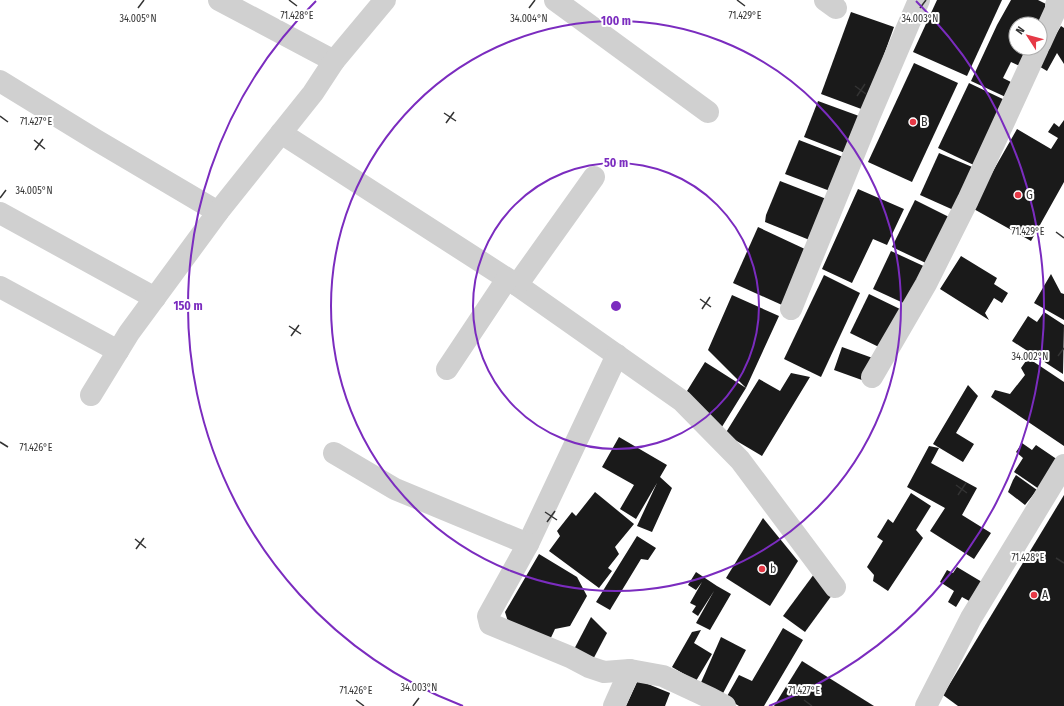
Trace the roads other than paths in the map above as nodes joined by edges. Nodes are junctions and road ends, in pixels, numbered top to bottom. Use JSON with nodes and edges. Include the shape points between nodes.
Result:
{"nodes":[{"id":1,"x":219,"y":0,"type":"edge"},
{"id":2,"x":385,"y":0,"type":"edge"},
{"id":3,"x":555,"y":0,"type":"edge"},
{"id":4,"x":919,"y":0,"type":"edge"},
{"id":5,"x":1056,"y":5,"type":"edge"},
{"id":6,"x":1048,"y":26,"type":"edge"},
{"id":7,"x":1034,"y":56,"type":"edge"},
{"id":8,"x":334,"y":61,"type":"junction"},
{"id":9,"x":0,"y":81,"type":"edge"},
{"id":10,"x":708,"y":112,"type":"dead end"},
{"id":11,"x":281,"y":133,"type":"junction"},
{"id":12,"x":594,"y":177,"type":"dead end"},
{"id":13,"x":218,"y":212,"type":"junction"},
{"id":14,"x":0,"y":214,"type":"edge"},
{"id":15,"x":512,"y":282,"type":"junction"},
{"id":16,"x":0,"y":287,"type":"edge"},
{"id":17,"x":155,"y":298,"type":"junction"},
{"id":18,"x":791,"y":310,"type":"dead end"},
{"id":19,"x":118,"y":351,"type":"junction"},
{"id":20,"x":617,"y":355,"type":"junction"},
{"id":21,"x":447,"y":369,"type":"dead end"},
{"id":22,"x":872,"y":377,"type":"dead end"},
{"id":23,"x":90,"y":395,"type":"dead end"},
{"id":24,"x":334,"y":453,"type":"dead end"},
{"id":25,"x":1064,"y":465,"type":"edge"},
{"id":26,"x":528,"y":544,"type":"junction"},
{"id":27,"x":835,"y":587,"type":"dead end"},
{"id":28,"x":630,"y":670,"type":"junction"},
{"id":29,"x":614,"y":706,"type":"edge"},
{"id":30,"x":725,"y":706,"type":"edge"},
{"id":31,"x":926,"y":706,"type":"edge"}],
"edges":[{"from":1,"to":8,"type":"street"},
{"from":2,"to":8,"type":"street"},
{"from":3,"to":10,"type":"street"},
{"from":4,"to":18,"type":"street"},
{"from":5,"to":6,"type":"street"},
{"from":7,"to":22,"type":"street","via":[[926,284]]},
{"from":8,"to":11,"type":"street","via":[[313,93]]},
{"from":9,"to":13,"type":"street"},
{"from":11,"to":13,"type":"street"},
{"from":11,"to":15,"type":"street"},
{"from":12,"to":15,"type":"street"},
{"from":13,"to":17,"type":"street"},
{"from":14,"to":17,"type":"street"},
{"from":15,"to":20,"type":"street"},
{"from":15,"to":21,"type":"street"},
{"from":16,"to":19,"type":"street"},
{"from":17,"to":19,"type":"street"},
{"from":19,"to":23,"type":"street"},
{"from":20,"to":26,"type":"street"},
{"from":20,"to":27,"type":"street","via":[[682,402],[740,460]]},
{"from":24,"to":26,"type":"street","via":[[394,489]]},
{"from":25,"to":31,"type":"street","via":[[970,618]]},
{"from":26,"to":28,"type":"street","via":[[488,616],[490,624],[596,670]]},
{"from":28,"to":29,"type":"street"},
{"from":28,"to":30,"type":"street","via":[[663,676]]}]}
